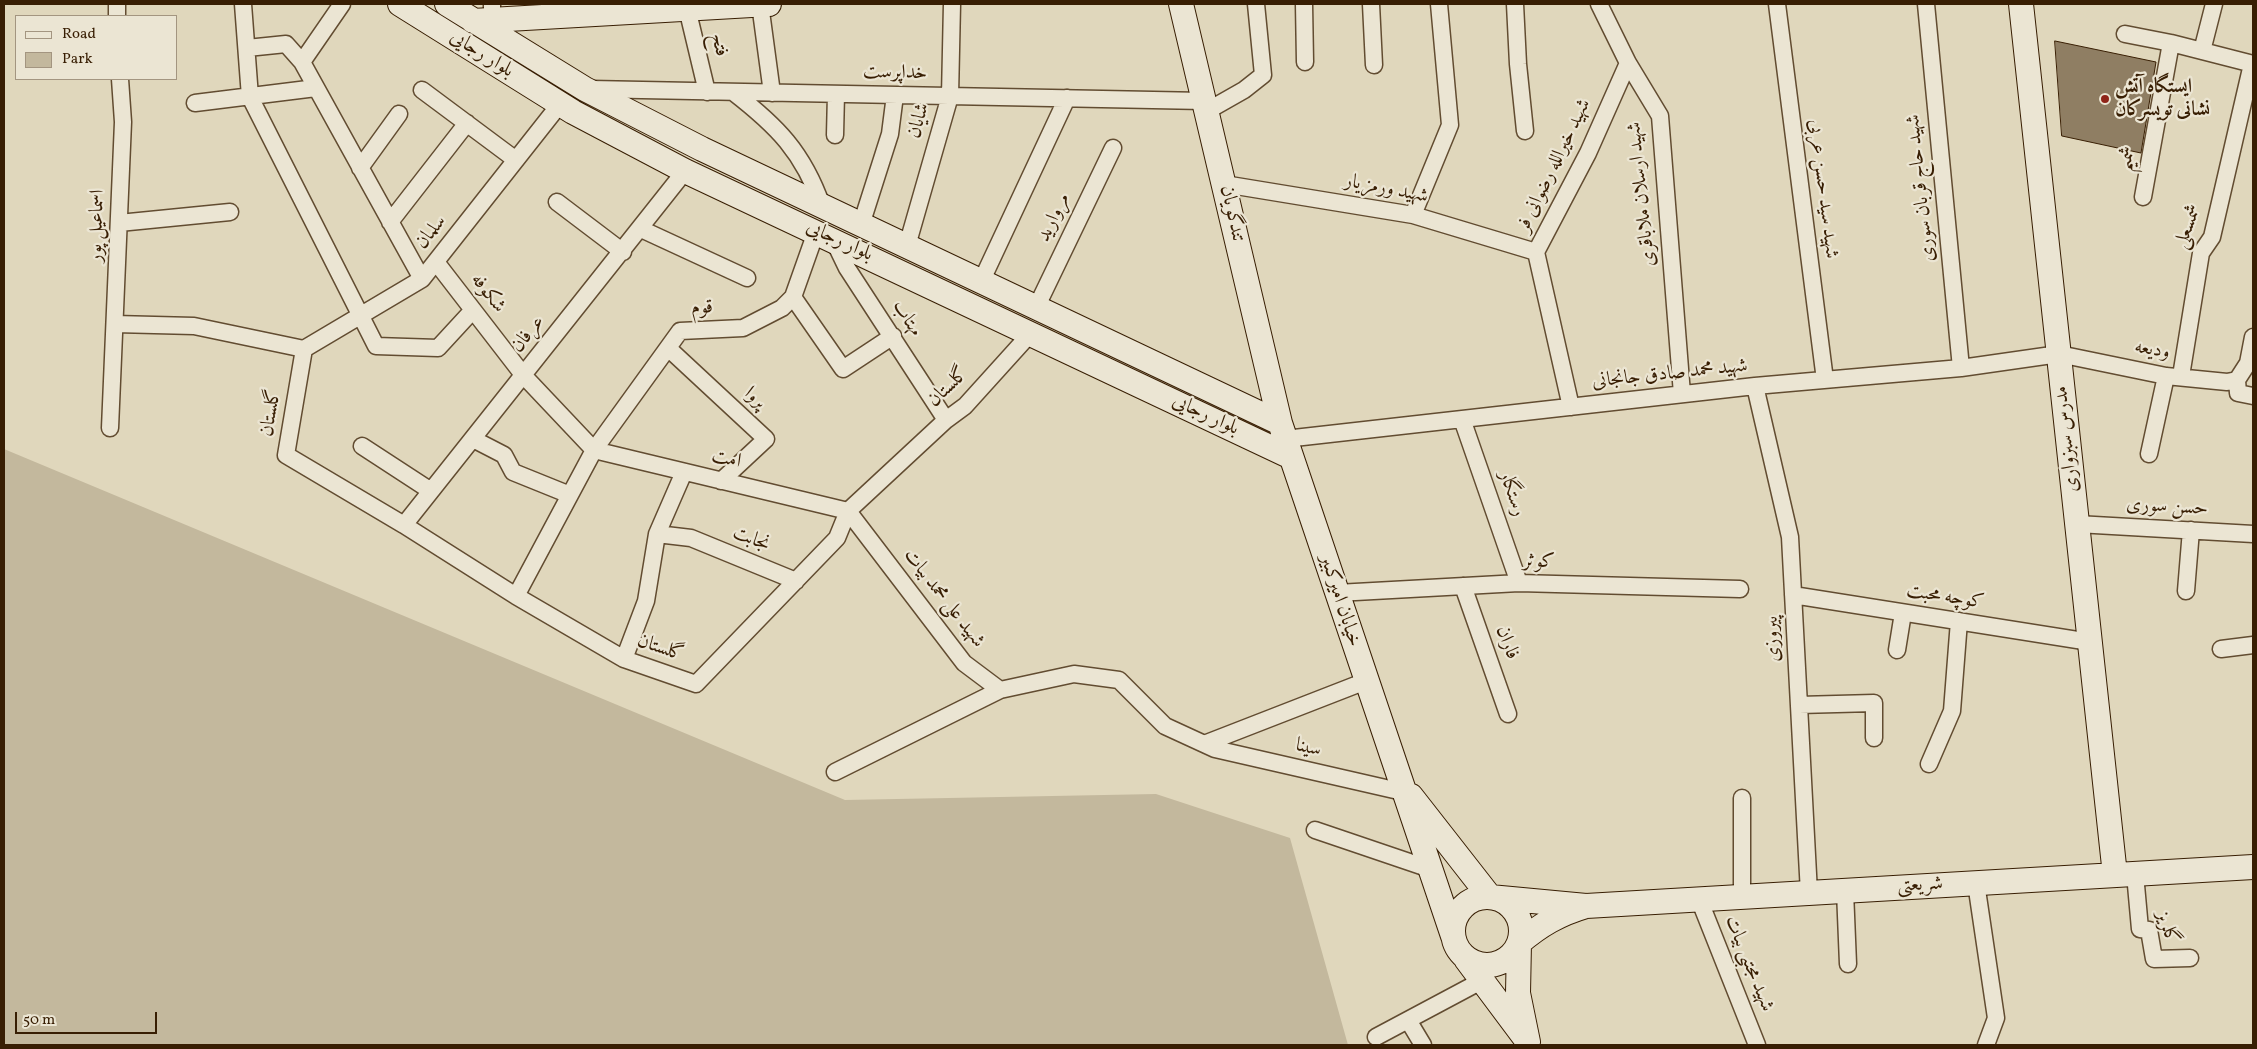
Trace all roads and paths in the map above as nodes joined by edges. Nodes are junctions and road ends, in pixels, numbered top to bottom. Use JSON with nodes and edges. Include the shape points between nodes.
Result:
{"nodes":[{"id":1,"x":244,"y":4,"type":"edge"},
{"id":2,"x":342,"y":4,"type":"edge"},
{"id":3,"x":400,"y":4,"type":"edge"},
{"id":4,"x":446,"y":4,"type":"edge"},
{"id":5,"x":760,"y":4,"type":"edge"},
{"id":6,"x":769,"y":4,"type":"edge"},
{"id":7,"x":952,"y":4,"type":"edge"},
{"id":8,"x":1182,"y":4,"type":"edge"},
{"id":9,"x":1256,"y":4,"type":"edge"},
{"id":10,"x":1304,"y":4,"type":"edge"},
{"id":11,"x":1371,"y":4,"type":"edge"},
{"id":12,"x":1439,"y":4,"type":"edge"},
{"id":13,"x":1514,"y":4,"type":"edge"},
{"id":14,"x":1599,"y":4,"type":"edge"},
{"id":15,"x":1777,"y":4,"type":"edge"},
{"id":16,"x":1926,"y":4,"type":"edge"},
{"id":17,"x":2022,"y":4,"type":"edge"},
{"id":18,"x":2214,"y":4,"type":"edge"},
{"id":19,"x":687,"y":6,"type":"edge"},
{"id":20,"x":486,"y":15,"type":"edge"},
{"id":21,"x":2124,"y":34,"type":"dead end"},
{"id":22,"x":2171,"y":44,"type":"junction"},
{"id":23,"x":247,"y":48,"type":"junction"},
{"id":24,"x":2202,"y":51,"type":"junction"},
{"id":25,"x":302,"y":62,"type":"junction"},
{"id":26,"x":1305,"y":62,"type":"dead end"},
{"id":27,"x":1628,"y":63,"type":"junction"},
{"id":28,"x":2253,"y":64,"type":"edge"},
{"id":29,"x":1374,"y":65,"type":"dead end"},
{"id":30,"x":120,"y":80,"type":"edge"},
{"id":31,"x":316,"y":88,"type":"junction"},
{"id":32,"x":585,"y":89,"type":"junction"},
{"id":33,"x":422,"y":90,"type":"dead end"},
{"id":34,"x":707,"y":92,"type":"junction"},
{"id":35,"x":733,"y":92,"type":"junction"},
{"id":36,"x":772,"y":93,"type":"junction"},
{"id":37,"x":836,"y":94,"type":"junction"},
{"id":38,"x":894,"y":95,"type":"junction"},
{"id":39,"x":950,"y":96,"type":"junction"},
{"id":40,"x":250,"y":97,"type":"junction"},
{"id":41,"x":1067,"y":98,"type":"junction"},
{"id":42,"x":195,"y":102,"type":"dead end"},
{"id":43,"x":560,"y":104,"type":"junction"},
{"id":44,"x":1205,"y":106,"type":"junction"},
{"id":45,"x":399,"y":114,"type":"dead end"},
{"id":46,"x":467,"y":123,"type":"junction"},
{"id":47,"x":662,"y":129,"type":"junction"},
{"id":48,"x":1525,"y":131,"type":"dead end"},
{"id":49,"x":834,"y":135,"type":"dead end"},
{"id":50,"x":1113,"y":148,"type":"dead end"},
{"id":51,"x":648,"y":152,"type":"junction"},
{"id":52,"x":516,"y":160,"type":"junction"},
{"id":53,"x":360,"y":168,"type":"junction"},
{"id":54,"x":685,"y":171,"type":"junction"},
{"id":55,"x":1224,"y":184,"type":"junction"},
{"id":56,"x":2143,"y":196,"type":"dead end"},
{"id":57,"x":557,"y":202,"type":"dead end"},
{"id":58,"x":822,"y":206,"type":"junction"},
{"id":59,"x":230,"y":212,"type":"dead end"},
{"id":60,"x":1413,"y":215,"type":"junction"},
{"id":61,"x":390,"y":222,"type":"junction"},
{"id":62,"x":119,"y":223,"type":"junction"},
{"id":63,"x":862,"y":225,"type":"junction"},
{"id":64,"x":641,"y":229,"type":"junction"},
{"id":65,"x":825,"y":235,"type":"junction"},
{"id":66,"x":907,"y":246,"type":"junction"},
{"id":67,"x":623,"y":252,"type":"junction"},
{"id":68,"x":1536,"y":252,"type":"junction"},
{"id":69,"x":436,"y":262,"type":"junction"},
{"id":70,"x":748,"y":278,"type":"dead end"},
{"id":71,"x":422,"y":280,"type":"junction"},
{"id":72,"x":981,"y":282,"type":"junction"},
{"id":73,"x":793,"y":297,"type":"junction"},
{"id":74,"x":1036,"y":308,"type":"junction"},
{"id":75,"x":473,"y":310,"type":"junction"},
{"id":76,"x":360,"y":316,"type":"junction"},
{"id":77,"x":115,"y":324,"type":"junction"},
{"id":78,"x":1031,"y":333,"type":"junction"},
{"id":79,"x":893,"y":336,"type":"junction"},
{"id":80,"x":2253,"y":337,"type":"edge"},
{"id":81,"x":668,"y":348,"type":"junction"},
{"id":82,"x":304,"y":349,"type":"junction"},
{"id":83,"x":2059,"y":354,"type":"junction"},
{"id":84,"x":2251,"y":364,"type":"edge"},
{"id":85,"x":1961,"y":368,"type":"junction"},
{"id":86,"x":524,"y":376,"type":"junction"},
{"id":87,"x":2173,"y":376,"type":"junction"},
{"id":88,"x":1825,"y":380,"type":"junction"},
{"id":89,"x":2237,"y":380,"type":"junction"},
{"id":90,"x":1755,"y":386,"type":"junction"},
{"id":91,"x":1682,"y":394,"type":"junction"},
{"id":92,"x":2253,"y":396,"type":"edge"},
{"id":93,"x":1571,"y":407,"type":"junction"},
{"id":94,"x":1462,"y":419,"type":"junction"},
{"id":95,"x":946,"y":420,"type":"junction"},
{"id":96,"x":110,"y":428,"type":"dead end"},
{"id":97,"x":473,"y":439,"type":"junction"},
{"id":98,"x":1285,"y":440,"type":"junction"},
{"id":99,"x":362,"y":446,"type":"dead end"},
{"id":100,"x":594,"y":450,"type":"junction"},
{"id":101,"x":2149,"y":454,"type":"dead end"},
{"id":102,"x":684,"y":472,"type":"junction"},
{"id":103,"x":721,"y":480,"type":"junction"},
{"id":104,"x":431,"y":491,"type":"junction"},
{"id":105,"x":570,"y":495,"type":"junction"},
{"id":106,"x":848,"y":511,"type":"junction"},
{"id":107,"x":2077,"y":524,"type":"junction"},
{"id":108,"x":404,"y":525,"type":"junction"},
{"id":109,"x":2191,"y":530,"type":"junction"},
{"id":110,"x":657,"y":534,"type":"junction"},
{"id":111,"x":2253,"y":534,"type":"edge"},
{"id":112,"x":796,"y":581,"type":"junction"},
{"id":113,"x":1519,"y":583,"type":"junction"},
{"id":114,"x":1463,"y":586,"type":"junction"},
{"id":115,"x":1740,"y":589,"type":"dead end"},
{"id":116,"x":2186,"y":591,"type":"dead end"},
{"id":117,"x":1337,"y":594,"type":"junction"},
{"id":118,"x":1793,"y":595,"type":"junction"},
{"id":119,"x":516,"y":596,"type":"junction"},
{"id":120,"x":1904,"y":613,"type":"junction"},
{"id":121,"x":1959,"y":621,"type":"junction"},
{"id":122,"x":2090,"y":642,"type":"junction"},
{"id":123,"x":2253,"y":645,"type":"edge"},
{"id":124,"x":2221,"y":649,"type":"dead end"},
{"id":125,"x":1896,"y":650,"type":"dead end"},
{"id":126,"x":624,"y":659,"type":"junction"},
{"id":127,"x":1366,"y":681,"type":"junction"},
{"id":128,"x":1000,"y":690,"type":"junction"},
{"id":129,"x":1799,"y":705,"type":"junction"},
{"id":130,"x":1508,"y":714,"type":"dead end"},
{"id":131,"x":1874,"y":738,"type":"dead end"},
{"id":132,"x":1204,"y":744,"type":"junction"},
{"id":133,"x":1930,"y":764,"type":"dead end"},
{"id":134,"x":834,"y":772,"type":"dead end"},
{"id":135,"x":1400,"y":785,"type":"junction"},
{"id":136,"x":1742,"y":798,"type":"dead end"},
{"id":137,"x":1315,"y":830,"type":"dead end"},
{"id":138,"x":2253,"y":867,"type":"edge"},
{"id":139,"x":1430,"y":869,"type":"junction"},
{"id":140,"x":2125,"y":874,"type":"junction"},
{"id":141,"x":1976,"y":883,"type":"junction"},
{"id":142,"x":1845,"y":891,"type":"junction"},
{"id":143,"x":1809,"y":893,"type":"junction"},
{"id":144,"x":1490,"y":897,"type":"junction"},
{"id":145,"x":1742,"y":897,"type":"junction"},
{"id":146,"x":1699,"y":899,"type":"junction"},
{"id":147,"x":1586,"y":906,"type":"junction"},
{"id":148,"x":1453,"y":936,"type":"junction"},
{"id":149,"x":1519,"y":943,"type":"junction"},
{"id":150,"x":2190,"y":958,"type":"dead end"},
{"id":151,"x":1466,"y":959,"type":"junction"},
{"id":152,"x":1848,"y":964,"type":"dead end"},
{"id":153,"x":1483,"y":980,"type":"junction"},
{"id":154,"x":1408,"y":1020,"type":"junction"},
{"id":155,"x":1376,"y":1037,"type":"dead end"},
{"id":156,"x":1529,"y":1044,"type":"edge"},
{"id":157,"x":1424,"y":1045,"type":"edge"},
{"id":158,"x":1757,"y":1045,"type":"edge"},
{"id":159,"x":1986,"y":1045,"type":"edge"}],
"edges":[{"from":1,"to":23,"type":"street"},
{"from":2,"to":25,"type":"street"},
{"from":3,"to":43,"type":"main road","name":"بلوار رجایی"},
{"from":4,"to":20,"type":"main road","name":"بلوار رجایی"},
{"from":5,"to":6,"type":"main road"},
{"from":5,"to":19,"type":"main road"},
{"from":5,"to":36,"type":"street"},
{"from":7,"to":39,"type":"street","name":"شایان"},
{"from":8,"to":44,"type":"main road","name":"تندگویان"},
{"from":9,"to":44,"type":"street","via":[[1263,75],[1244,90]]},
{"from":10,"to":26,"type":"street"},
{"from":11,"to":29,"type":"street"},
{"from":12,"to":60,"type":"street","via":[[1450,125]]},
{"from":13,"to":48,"type":"street"},
{"from":14,"to":27,"type":"street","name":"شهید ارسلان ملاباقری"},
{"from":15,"to":88,"type":"street","name":"شهید سید حسن عربی"},
{"from":16,"to":85,"type":"street","name":"شهید حاج قربان سوری"},
{"from":17,"to":83,"type":"main road","name":"مدرس سبزواری"},
{"from":18,"to":24,"type":"street"},
{"from":19,"to":20,"type":"main road"},
{"from":19,"to":34,"type":"street","name":"فتح"},
{"from":20,"to":32,"type":"main road","name":"بلوار رجایی"},
{"from":21,"to":22,"type":"street"},
{"from":22,"to":24,"type":"street"},
{"from":22,"to":56,"type":"street","name":"شمیم"},
{"from":23,"to":25,"type":"street","via":[[286,44]]},
{"from":23,"to":40,"type":"street"},
{"from":24,"to":28,"type":"street"},
{"from":25,"to":31,"type":"street"},
{"from":27,"to":68,"type":"street","name":"شهید خیرالله رضوانی فر","via":[[1588,153]]},
{"from":27,"to":91,"type":"street","name":"شهید ارسلان ملاباقری","via":[[1660,116]]},
{"from":28,"to":87,"type":"street","name":"شمسعلی","via":[[2212,237],[2201,253]]},
{"from":30,"to":62,"type":"street","name":"اسماعیل پور","via":[[123,122]]},
{"from":31,"to":40,"type":"street"},
{"from":31,"to":53,"type":"street"},
{"from":32,"to":34,"type":"street","name":"خداپرست"},
{"from":32,"to":47,"type":"main road","name":"بلوار رجایی"},
{"from":33,"to":46,"type":"street"},
{"from":34,"to":35,"type":"street","name":"خداپرست"},
{"from":35,"to":36,"type":"street","name":"خداپرست"},
{"from":35,"to":58,"type":"street","via":[[767,119],[790,144],[812,178]]},
{"from":36,"to":37,"type":"street","name":"خداپرست"},
{"from":37,"to":38,"type":"street","name":"خداپرست"},
{"from":37,"to":49,"type":"street"},
{"from":38,"to":39,"type":"street","name":"خداپرست"},
{"from":38,"to":63,"type":"street","via":[[890,134]]},
{"from":39,"to":41,"type":"street","name":"خداپرست"},
{"from":39,"to":66,"type":"street","name":"شایان"},
{"from":40,"to":42,"type":"street"},
{"from":40,"to":76,"type":"street"},
{"from":41,"to":44,"type":"street","name":"خداپرست"},
{"from":41,"to":72,"type":"street"},
{"from":43,"to":51,"type":"main road","name":"بلوار رجایی"},
{"from":43,"to":52,"type":"street","name":"سلمان"},
{"from":44,"to":55,"type":"main road","name":"تندگویان"},
{"from":45,"to":53,"type":"street"},
{"from":46,"to":52,"type":"street"},
{"from":46,"to":61,"type":"street"},
{"from":47,"to":51,"type":"main road"},
{"from":47,"to":58,"type":"main road","name":"بلوار رجایی"},
{"from":50,"to":74,"type":"street","name":"مروارید"},
{"from":51,"to":54,"type":"main road","name":"بلوار رجایی"},
{"from":52,"to":69,"type":"street","name":"سلمان"},
{"from":53,"to":61,"type":"street"},
{"from":54,"to":64,"type":"street","name":"عرفان"},
{"from":54,"to":65,"type":"main road","name":"بلوار رجایی"},
{"from":55,"to":60,"type":"street","name":"شهید ورمزیار"},
{"from":55,"to":98,"type":"main road","name":"تندگویان"},
{"from":57,"to":67,"type":"street"},
{"from":58,"to":63,"type":"main road","name":"بلوار رجایی"},
{"from":59,"to":62,"type":"street"},
{"from":60,"to":68,"type":"street","name":"شهید ورمزیار"},
{"from":61,"to":71,"type":"street"},
{"from":62,"to":77,"type":"street","name":"اسماعیل پور"},
{"from":63,"to":66,"type":"main road","name":"بلوار رجایی"},
{"from":64,"to":67,"type":"street","name":"عرفان"},
{"from":64,"to":70,"type":"street"},
{"from":65,"to":73,"type":"street"},
{"from":65,"to":78,"type":"main road","name":"بلوار رجایی"},
{"from":65,"to":79,"type":"street","name":"مهتاب"},
{"from":66,"to":72,"type":"main road","name":"بلوار رجایی"},
{"from":67,"to":86,"type":"street","name":"عرفان"},
{"from":68,"to":93,"type":"street","name":"شهید خیرالله رضوانی فر"},
{"from":69,"to":71,"type":"street","name":"سلمان"},
{"from":69,"to":75,"type":"street","name":"شکوفه"},
{"from":71,"to":76,"type":"street","name":"سلمان"},
{"from":72,"to":74,"type":"main road","name":"بلوار رجایی"},
{"from":73,"to":79,"type":"street","via":[[843,369]]},
{"from":73,"to":81,"type":"street","name":"قوم","via":[[782,308],[743,328],[680,331]]},
{"from":74,"to":98,"type":"main road","name":"بلوار رجایی"},
{"from":75,"to":76,"type":"street","via":[[438,348],[376,346]]},
{"from":75,"to":86,"type":"street","name":"شکوفه"},
{"from":76,"to":82,"type":"street","name":"سلمان"},
{"from":77,"to":82,"type":"street","via":[[194,326]]},
{"from":77,"to":96,"type":"street","name":"اسماعیل پور"},
{"from":78,"to":95,"type":"street","name":"گلستان","via":[[965,406]]},
{"from":78,"to":98,"type":"main road","name":"بلوار رجایی"},
{"from":79,"to":95,"type":"street","name":"مهتاب"},
{"from":80,"to":84,"type":"street"},
{"from":81,"to":100,"type":"street","name":"قوم"},
{"from":81,"to":103,"type":"street","name":"پروا","via":[[766,439]]},
{"from":82,"to":108,"type":"street","name":"گلستان","via":[[286,455]]},
{"from":83,"to":85,"type":"street","name":"شهید محمد صادق جانجانی"},
{"from":83,"to":87,"type":"street","name":"ودیعه"},
{"from":83,"to":107,"type":"main road","name":"مدرس سبزواری"},
{"from":84,"to":89,"type":"street"},
{"from":85,"to":88,"type":"street","name":"شهید محمد صادق جانجانی"},
{"from":86,"to":97,"type":"street","name":"عرفان"},
{"from":86,"to":100,"type":"street"},
{"from":87,"to":89,"type":"street","name":"ودیعه","via":[[2227,382]]},
{"from":87,"to":101,"type":"street","name":"شمسعلی"},
{"from":88,"to":90,"type":"street","name":"شهید محمد صادق جانجانی"},
{"from":89,"to":92,"type":"street","via":[[2238,393]]},
{"from":90,"to":91,"type":"street","name":"شهید محمد صادق جانجانی"},
{"from":90,"to":118,"type":"street","name":"پیروزی","via":[[1790,536]]},
{"from":91,"to":93,"type":"street","name":"شهید محمد صادق جانجانی"},
{"from":93,"to":94,"type":"street","name":"شهید محمد صادق جانجانی"},
{"from":94,"to":98,"type":"street","name":"شهید محمد صادق جانجانی"},
{"from":94,"to":113,"type":"street","name":"رستگار"},
{"from":95,"to":106,"type":"street","name":"گلستان"},
{"from":97,"to":104,"type":"street","name":"عرفان"},
{"from":97,"to":105,"type":"street","via":[[504,455],[513,472]]},
{"from":98,"to":117,"type":"main road","name":"خیابان امیرکبیر"},
{"from":99,"to":104,"type":"street"},
{"from":100,"to":102,"type":"street","name":"امت"},
{"from":100,"to":105,"type":"street"},
{"from":102,"to":103,"type":"street","name":"امت"},
{"from":102,"to":110,"type":"street"},
{"from":103,"to":106,"type":"street","name":"امت"},
{"from":104,"to":108,"type":"street","name":"عرفان"},
{"from":105,"to":119,"type":"street"},
{"from":106,"to":112,"type":"street","name":"گلستان","via":[[837,538]]},
{"from":106,"to":128,"type":"street","name":"شهید علی محمد بیات","via":[[964,663]]},
{"from":107,"to":109,"type":"street","name":"حسن سوری"},
{"from":107,"to":122,"type":"main road","name":"مدرس سبزواری"},
{"from":108,"to":119,"type":"street","name":"گلستان"},
{"from":109,"to":111,"type":"street","name":"حسن سوری"},
{"from":109,"to":116,"type":"street"},
{"from":110,"to":112,"type":"street","name":"نجابت","via":[[691,538]]},
{"from":110,"to":126,"type":"street","via":[[646,601]]},
{"from":112,"to":126,"type":"street","name":"گلستان","via":[[696,684]]},
{"from":113,"to":114,"type":"street","name":"کوثر"},
{"from":113,"to":115,"type":"street","name":"کوثر"},
{"from":114,"to":117,"type":"street","name":"کوثر"},
{"from":114,"to":130,"type":"street","name":"فاران"},
{"from":117,"to":127,"type":"main road","name":"خیابان امیرکبیر"},
{"from":118,"to":120,"type":"street","name":"کوچه محبت"},
{"from":118,"to":129,"type":"street","name":"پیروزی"},
{"from":119,"to":126,"type":"street","name":"گلستان"},
{"from":120,"to":121,"type":"street","name":"کوچه محبت"},
{"from":120,"to":125,"type":"street"},
{"from":121,"to":122,"type":"street","name":"کوچه محبت"},
{"from":121,"to":133,"type":"street","via":[[1952,712]]},
{"from":122,"to":140,"type":"main road","name":"مدرس سبزواری"},
{"from":123,"to":124,"type":"street"},
{"from":127,"to":132,"type":"street"},
{"from":127,"to":135,"type":"main road","name":"خیابان امیرکبیر"},
{"from":128,"to":132,"type":"street","via":[[1074,674],[1119,680],[1165,726]]},
{"from":128,"to":134,"type":"street"},
{"from":129,"to":131,"type":"street","via":[[1874,703]]},
{"from":129,"to":143,"type":"street","name":"پیروزی"},
{"from":132,"to":135,"type":"street","name":"سینا","via":[[1215,749]]},
{"from":135,"to":139,"type":"main road","name":"خیابان امیرکبیر"},
{"from":135,"to":144,"type":"main road"},
{"from":136,"to":145,"type":"street"},
{"from":137,"to":139,"type":"street"},
{"from":138,"to":140,"type":"main road","name":"شریعتی"},
{"from":139,"to":148,"type":"main road","name":"خیابان امیرکبیر"},
{"from":140,"to":141,"type":"main road","name":"شریعتی"},
{"from":140,"to":150,"type":"street","name":"گلریز","via":[[2140,929],[2149,930],[2154,959]]},
{"from":141,"to":142,"type":"main road","name":"شریعتی"},
{"from":141,"to":159,"type":"street","via":[[1996,1018]]},
{"from":142,"to":143,"type":"main road","name":"شریعتی"},
{"from":142,"to":152,"type":"street"},
{"from":143,"to":145,"type":"main road","name":"شریعتی"},
{"from":144,"to":147,"type":"main road"},
{"from":144,"to":148,"type":"main road","via":[[1465,904],[1454,919]]},
{"from":144,"to":149,"type":"main road","via":[[1513,909],[1521,926]]},
{"from":145,"to":146,"type":"main road","name":"شریعتی"},
{"from":146,"to":147,"type":"main road","name":"شریعتی"},
{"from":146,"to":158,"type":"street","name":"شهید مجتبی بیات"},
{"from":147,"to":149,"type":"main road","via":[[1561,913],[1538,926]]},
{"from":148,"to":151,"type":"main road","via":[[1455,945]]},
{"from":149,"to":151,"type":"main road","via":[[1501,962],[1483,965]]},
{"from":149,"to":156,"type":"main road","via":[[1518,993]]},
{"from":151,"to":153,"type":"main road"},
{"from":153,"to":154,"type":"street"},
{"from":153,"to":156,"type":"main road"},
{"from":154,"to":155,"type":"street"},
{"from":154,"to":157,"type":"street"}]}
